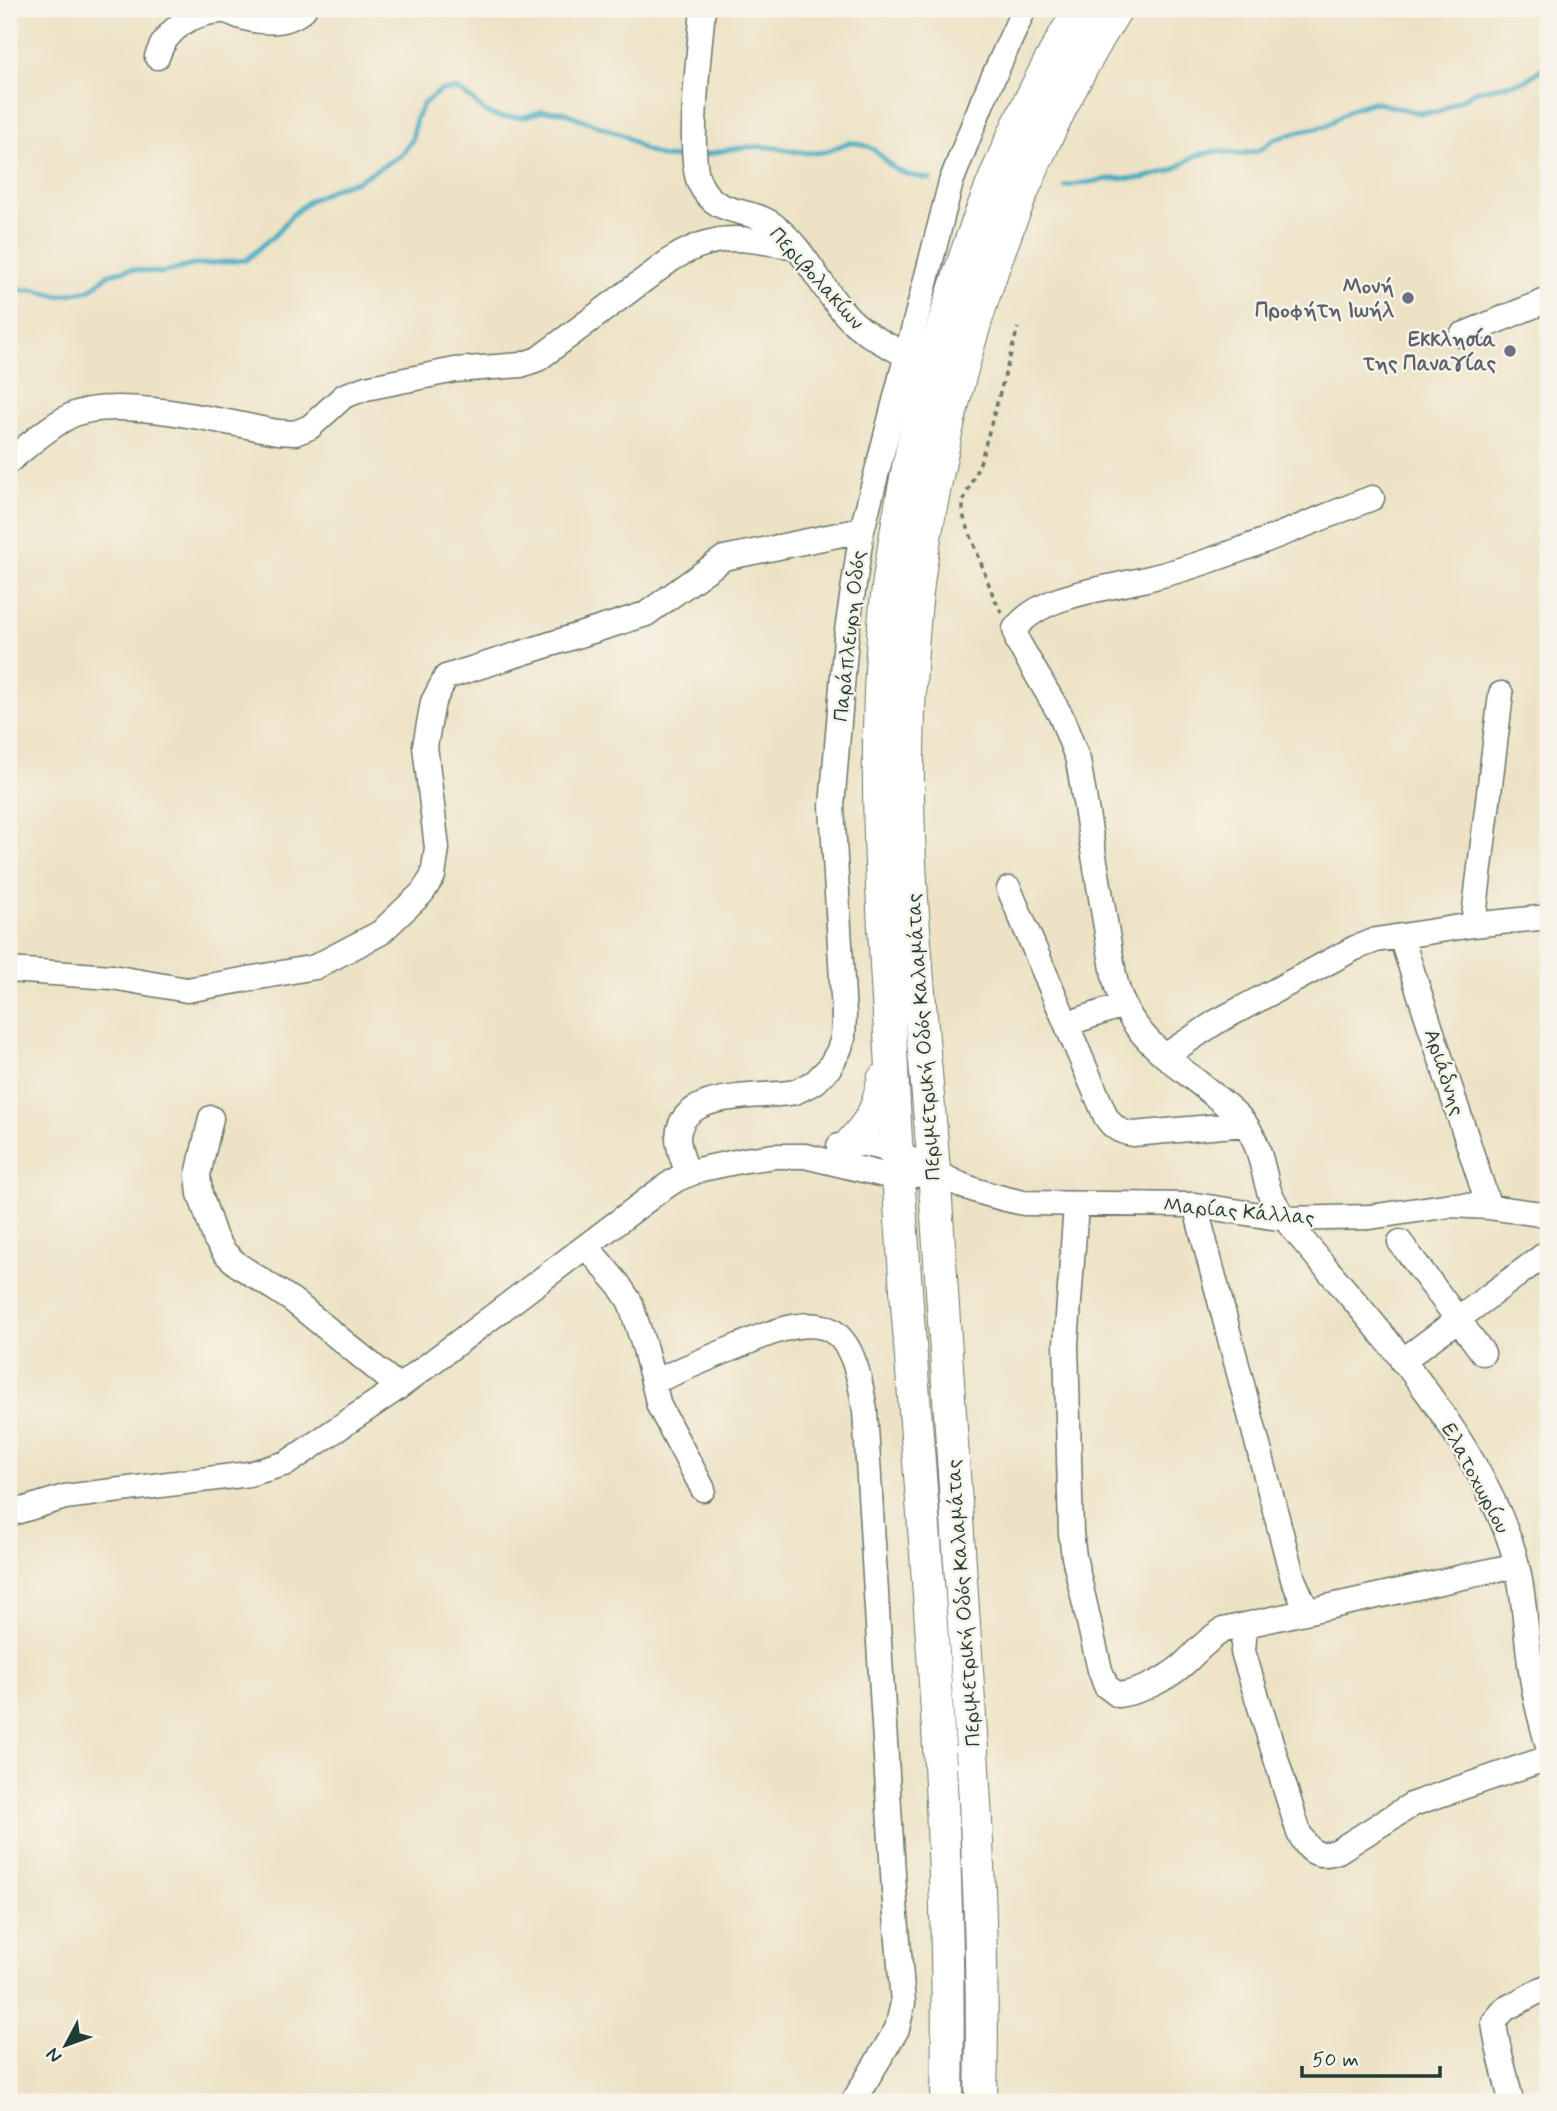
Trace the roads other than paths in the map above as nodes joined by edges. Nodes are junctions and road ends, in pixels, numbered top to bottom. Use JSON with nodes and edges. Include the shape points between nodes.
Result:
{"nodes":[{"id":1,"x":304,"y":9,"type":"edge"},
{"id":2,"x":703,"y":9,"type":"edge"},
{"id":3,"x":1024,"y":9,"type":"edge"},
{"id":4,"x":1080,"y":9,"type":"edge"},
{"id":5,"x":1116,"y":9,"type":"edge"},
{"id":6,"x":157,"y":57,"type":"dead end"},
{"id":7,"x":795,"y":247,"type":"junction"},
{"id":8,"x":1548,"y":300,"type":"edge"},
{"id":9,"x":1462,"y":335,"type":"dead end"},
{"id":10,"x":907,"y":356,"type":"junction"},
{"id":11,"x":9,"y":461,"type":"edge"},
{"id":12,"x":1372,"y":498,"type":"dead end"},
{"id":13,"x":862,"y":530,"type":"junction"},
{"id":14,"x":1501,"y":694,"type":"dead end"},
{"id":15,"x":1009,"y":889,"type":"dead end"},
{"id":16,"x":1548,"y":917,"type":"edge"},
{"id":17,"x":1473,"y":925,"type":"junction"},
{"id":18,"x":1401,"y":937,"type":"junction"},
{"id":19,"x":9,"y":970,"type":"edge"},
{"id":20,"x":1123,"y":1004,"type":"junction"},
{"id":21,"x":890,"y":1019,"type":"junction"},
{"id":22,"x":1067,"y":1024,"type":"junction"},
{"id":23,"x":1165,"y":1056,"type":"junction"},
{"id":24,"x":211,"y":1118,"type":"dead end"},
{"id":25,"x":1245,"y":1124,"type":"junction"},
{"id":26,"x":852,"y":1142,"type":"junction"},
{"id":27,"x":805,"y":1156,"type":"junction"},
{"id":28,"x":897,"y":1165,"type":"junction"},
{"id":29,"x":934,"y":1172,"type":"junction"},
{"id":30,"x":688,"y":1174,"type":"junction"},
{"id":31,"x":1076,"y":1205,"type":"junction"},
{"id":32,"x":1195,"y":1205,"type":"junction"},
{"id":33,"x":1489,"y":1207,"type":"junction"},
{"id":34,"x":1548,"y":1215,"type":"edge"},
{"id":35,"x":1285,"y":1219,"type":"junction"},
{"id":36,"x":1400,"y":1242,"type":"dead end"},
{"id":37,"x":587,"y":1247,"type":"junction"},
{"id":38,"x":1548,"y":1252,"type":"edge"},
{"id":39,"x":1458,"y":1320,"type":"junction"},
{"id":40,"x":1483,"y":1353,"type":"dead end"},
{"id":41,"x":1402,"y":1361,"type":"junction"},
{"id":42,"x":653,"y":1382,"type":"junction"},
{"id":43,"x":399,"y":1387,"type":"junction"},
{"id":44,"x":703,"y":1489,"type":"dead end"},
{"id":45,"x":9,"y":1514,"type":"edge"},
{"id":46,"x":1517,"y":1565,"type":"junction"},
{"id":47,"x":1307,"y":1611,"type":"junction"},
{"id":48,"x":1245,"y":1625,"type":"junction"},
{"id":49,"x":1548,"y":1746,"type":"edge"},
{"id":50,"x":1548,"y":1758,"type":"edge"},
{"id":51,"x":1548,"y":1986,"type":"edge"},
{"id":52,"x":853,"y":2102,"type":"edge"},
{"id":53,"x":947,"y":2102,"type":"edge"},
{"id":54,"x":981,"y":2102,"type":"edge"},
{"id":55,"x":1511,"y":2102,"type":"edge"}],
"edges":[{"from":1,"to":6,"type":"street","via":[[275,22],[222,10],[192,19],[170,32]]},
{"from":2,"to":7,"type":"street","name":"Περιβολακίων","via":[[694,141],[699,183],[717,204],[760,217],[776,226]]},
{"from":3,"to":10,"type":"street","name":"Παράπλευρη Οδός","via":[[951,182]]},
{"from":4,"to":21,"type":"main road","name":"Περιμετρική Οδός Καλαμάτας","via":[[1017,128],[973,231],[939,336],[895,532],[882,643],[878,757]]},
{"from":5,"to":29,"type":"main road","name":"Περιμετρική Οδός Καλαμάτας","via":[[1045,141],[1001,243],[968,344],[924,538],[912,641],[908,759],[912,886]]},
{"from":7,"to":10,"type":"street","name":"Περιβολακίων","via":[[846,315],[867,334]]},
{"from":7,"to":11,"type":"street","via":[[735,237],[692,246],[538,359],[366,388],[344,396],[310,427],[295,433],[148,409],[104,407],[71,415]]},
{"from":8,"to":9,"type":"street"},
{"from":10,"to":13,"type":"street","name":"Παράπλευρη Οδός"},
{"from":12,"to":20,"type":"street","via":[[1211,560],[1071,596],[1034,611],[1015,629],[1079,760]]},
{"from":13,"to":19,"type":"street","via":[[724,558],[646,614],[446,677],[433,702],[425,746],[437,848],[433,876],[422,893],[380,933],[315,967],[187,990],[112,977]]},
{"from":13,"to":30,"type":"street","name":"Παράπλευρη Οδός","via":[[846,638],[832,806],[844,1015],[839,1050],[822,1075],[795,1092],[710,1101],[693,1110],[678,1136]]},
{"from":14,"to":17,"type":"street"},
{"from":15,"to":22,"type":"street"},
{"from":16,"to":17,"type":"street"},
{"from":17,"to":18,"type":"street"},
{"from":18,"to":23,"type":"street","via":[[1355,948],[1216,1022]]},
{"from":18,"to":33,"type":"street","name":"Αριάδνης"},
{"from":20,"to":22,"type":"street"},
{"from":20,"to":23,"type":"street","via":[[1141,1035]]},
{"from":21,"to":26,"type":"main road","via":[[880,1100],[872,1121]]},
{"from":21,"to":28,"type":"main road","name":"Περιμετρική Οδός Καλαμάτας"},
{"from":22,"to":25,"type":"street","via":[[1112,1127],[1133,1134]]},
{"from":23,"to":25,"type":"street"},
{"from":24,"to":43,"type":"street","via":[[198,1175],[215,1238],[225,1253],[292,1300]]},
{"from":25,"to":35,"type":"street","name":"Ελατοχωρίου","via":[[1263,1162],[1272,1199]]},
{"from":26,"to":27,"type":"street"},
{"from":26,"to":28,"type":"street"},
{"from":27,"to":28,"type":"street"},
{"from":27,"to":30,"type":"street","via":[[761,1157]]},
{"from":28,"to":29,"type":"street","name":"Μαρίας Κάλλας"},
{"from":28,"to":53,"type":"main road","name":"Περιμετρική Οδός Καλαμάτας","via":[[940,1754]]},
{"from":29,"to":31,"type":"street","name":"Μαρίας Κάλλας","via":[[997,1198]]},
{"from":29,"to":54,"type":"main road","name":"Περιμετρική Οδός Καλαμάτας","via":[[978,1838]]},
{"from":30,"to":37,"type":"street"},
{"from":31,"to":32,"type":"street","name":"Μαρίας Κάλλας"},
{"from":31,"to":48,"type":"street","via":[[1066,1344],[1071,1532],[1106,1686],[1118,1695],[1132,1693],[1176,1670],[1215,1634]]},
{"from":32,"to":35,"type":"street","name":"Μαρίας Κάλλας"},
{"from":32,"to":47,"type":"street","via":[[1293,1578]]},
{"from":33,"to":34,"type":"street","name":"Μαρίας Κάλλας"},
{"from":33,"to":35,"type":"street","name":"Μαρίας Κάλλας","via":[[1451,1205],[1370,1217]]},
{"from":35,"to":41,"type":"street","name":"Ελατοχωρίου"},
{"from":36,"to":39,"type":"street"},
{"from":37,"to":42,"type":"street","via":[[629,1302]]},
{"from":37,"to":43,"type":"street"},
{"from":38,"to":39,"type":"street"},
{"from":39,"to":40,"type":"street"},
{"from":39,"to":41,"type":"street"},
{"from":41,"to":46,"type":"street","name":"Ελατοχωρίου","via":[[1466,1450],[1508,1534]]},
{"from":42,"to":44,"type":"street","via":[[663,1414]]},
{"from":42,"to":52,"type":"street","via":[[768,1333],[801,1324],[830,1330],[853,1358],[865,1412],[903,2003],[889,2045]]},
{"from":43,"to":45,"type":"street","via":[[287,1463],[268,1470],[65,1497]]},
{"from":46,"to":47,"type":"street"},
{"from":46,"to":49,"type":"street","name":"Ελατοχωρίου","via":[[1534,1689]]},
{"from":47,"to":48,"type":"street"},
{"from":48,"to":50,"type":"street","via":[[1243,1651],[1299,1833],[1315,1854],[1338,1851],[1413,1804]]},
{"from":51,"to":55,"type":"street","via":[[1505,2009],[1494,2022]]}]}
